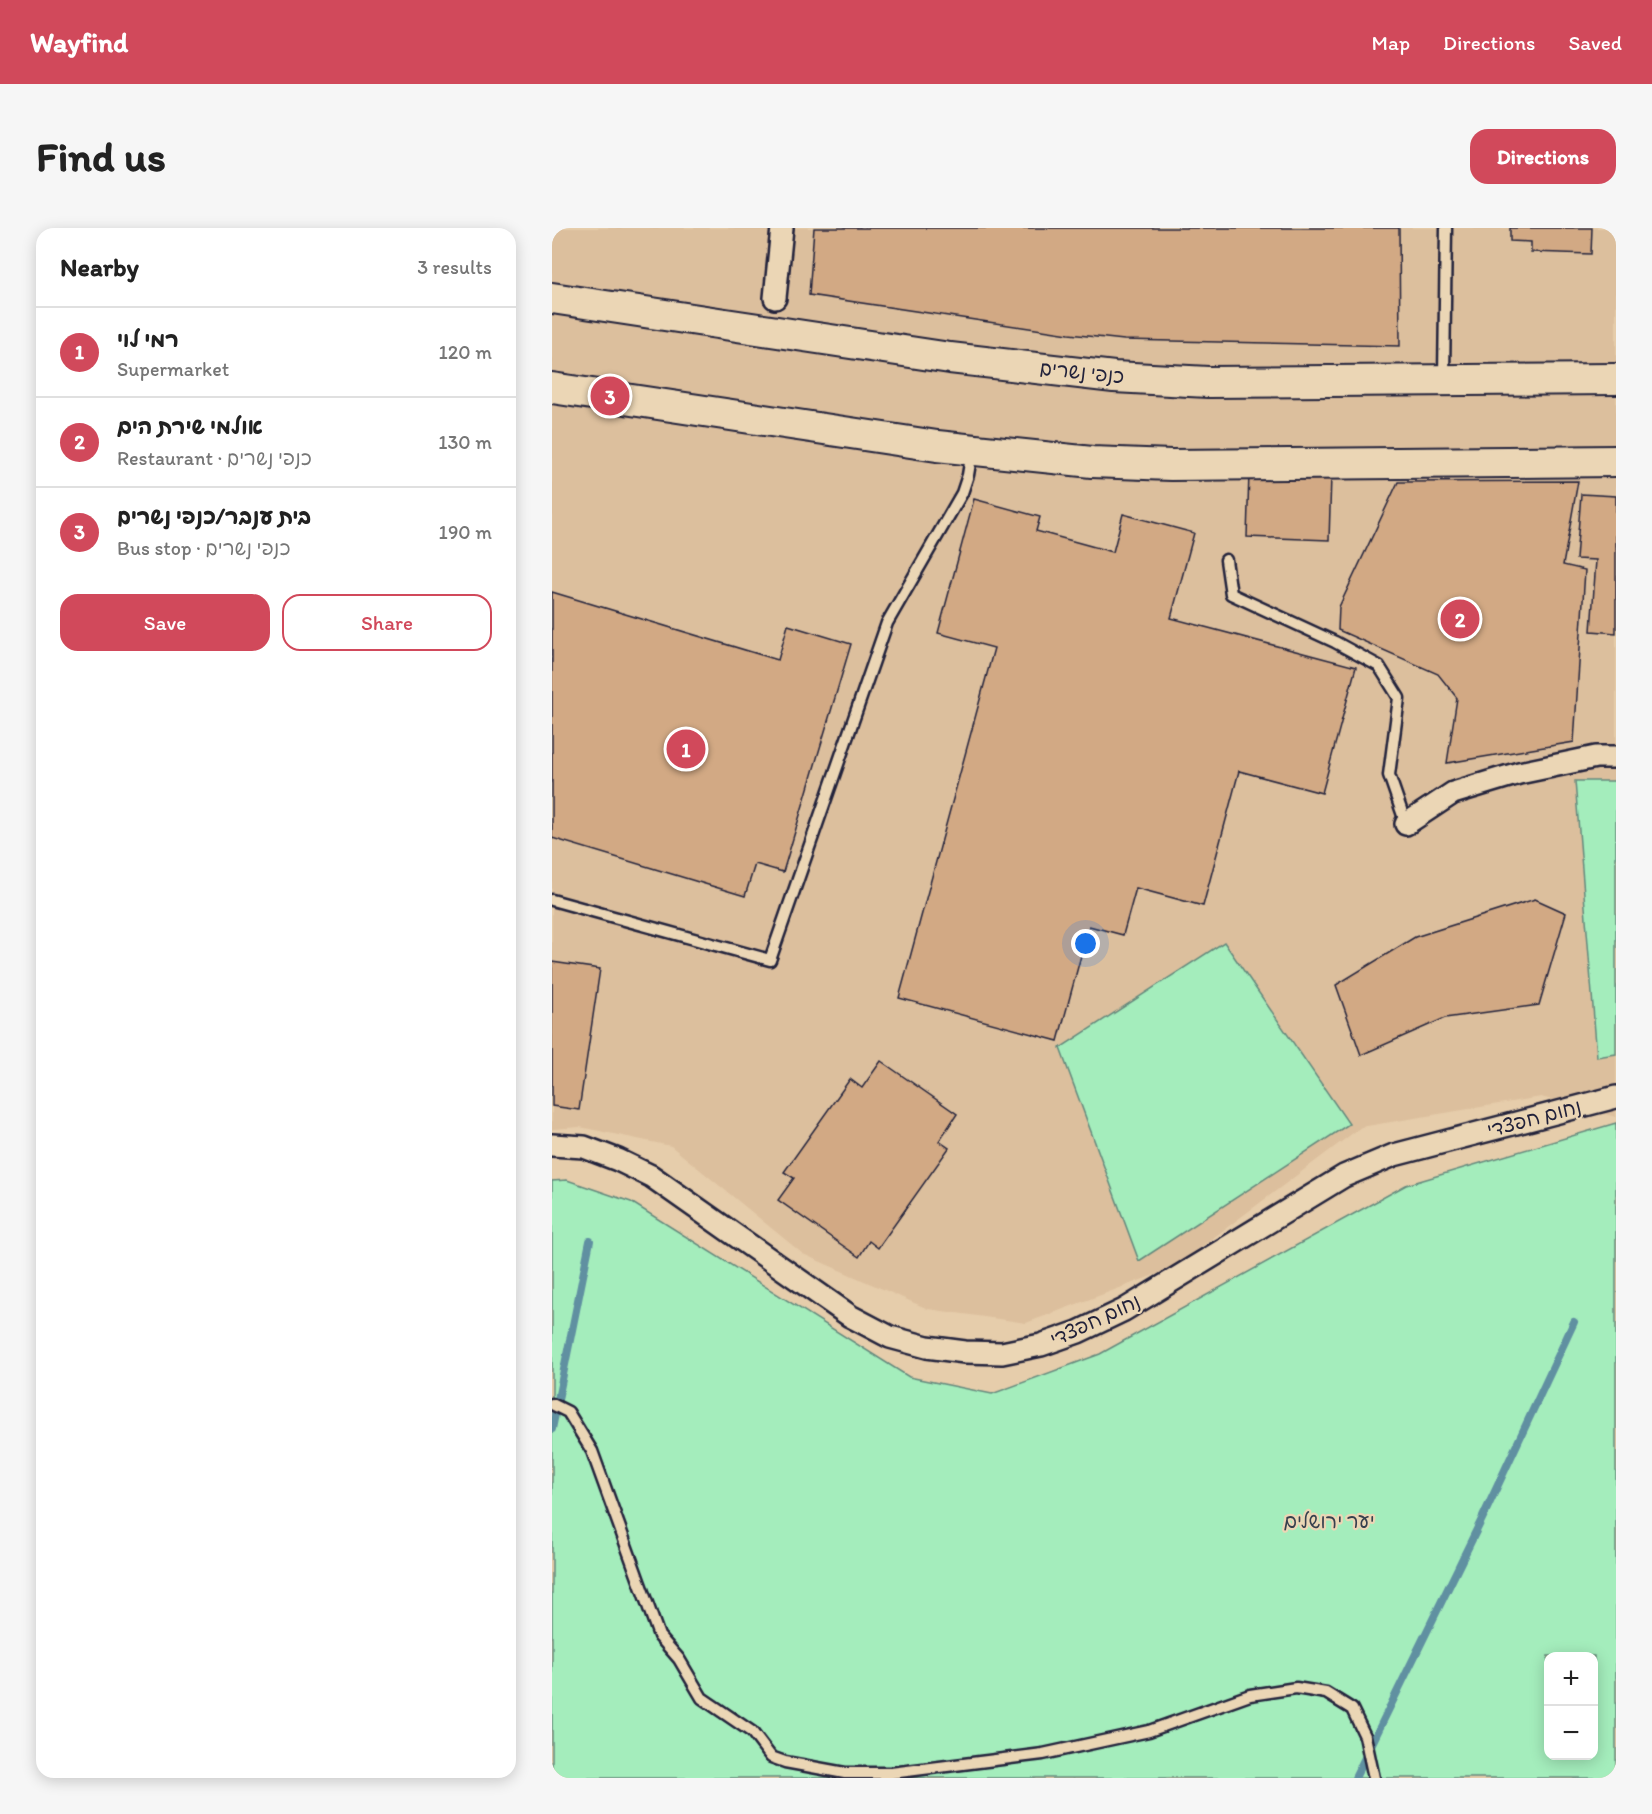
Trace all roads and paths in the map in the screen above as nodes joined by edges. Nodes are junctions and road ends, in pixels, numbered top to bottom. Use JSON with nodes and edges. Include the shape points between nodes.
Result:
{"nodes":[{"id":1,"x":782,"y":228,"type":"edge"},
{"id":2,"x":1446,"y":228,"type":"edge"},
{"id":3,"x":552,"y":298,"type":"edge"},
{"id":4,"x":775,"y":298,"type":"dead end"},
{"id":5,"x":1616,"y":379,"type":"edge"},
{"id":6,"x":1444,"y":381,"type":"junction"},
{"id":7,"x":552,"y":388,"type":"edge"},
{"id":8,"x":972,"y":451,"type":"junction"},
{"id":9,"x":1616,"y":461,"type":"edge"},
{"id":10,"x":1226,"y":560,"type":"dead end"},
{"id":11,"x":1616,"y":757,"type":"edge"},
{"id":12,"x":1406,"y":824,"type":"joint"},
{"id":13,"x":552,"y":900,"type":"edge"},
{"id":14,"x":1616,"y":1097,"type":"edge"},
{"id":15,"x":552,"y":1145,"type":"edge"},
{"id":16,"x":552,"y":1404,"type":"edge"},
{"id":17,"x":1374,"y":1778,"type":"edge"}],
"edges":[{"from":1,"to":4,"type":"street"},
{"from":2,"to":6,"type":"lane"},
{"from":3,"to":6,"type":"street","name":"כנפי נשרים","via":[[950,358],[1114,377],[1208,382]]},
{"from":5,"to":6,"type":"street","name":"כנפי נשרים"},
{"from":7,"to":8,"type":"street"},
{"from":8,"to":9,"type":"street","via":[[1171,465]]},
{"from":8,"to":13,"type":"lane","via":[[962,493],[887,623],[770,960]]},
{"from":10,"to":12,"type":"lane","via":[[1231,594],[1379,666],[1400,698],[1389,775]]},
{"from":11,"to":12,"type":"street","via":[[1596,757],[1519,773],[1453,793]]},
{"from":14,"to":15,"type":"street","name":"נחום חפצדי","via":[[1394,1155],[1344,1176],[1124,1310],[1078,1332],[1002,1353],[927,1347],[891,1337],[850,1316],[651,1176],[584,1147]]},
{"from":16,"to":17,"type":"lane","via":[[568,1412],[592,1451],[659,1636],[680,1659],[702,1698],[752,1732],[771,1757],[845,1773],[880,1773],[1043,1754],[1149,1731],[1250,1695],[1296,1688],[1326,1693],[1352,1709],[1365,1736]]}]}
